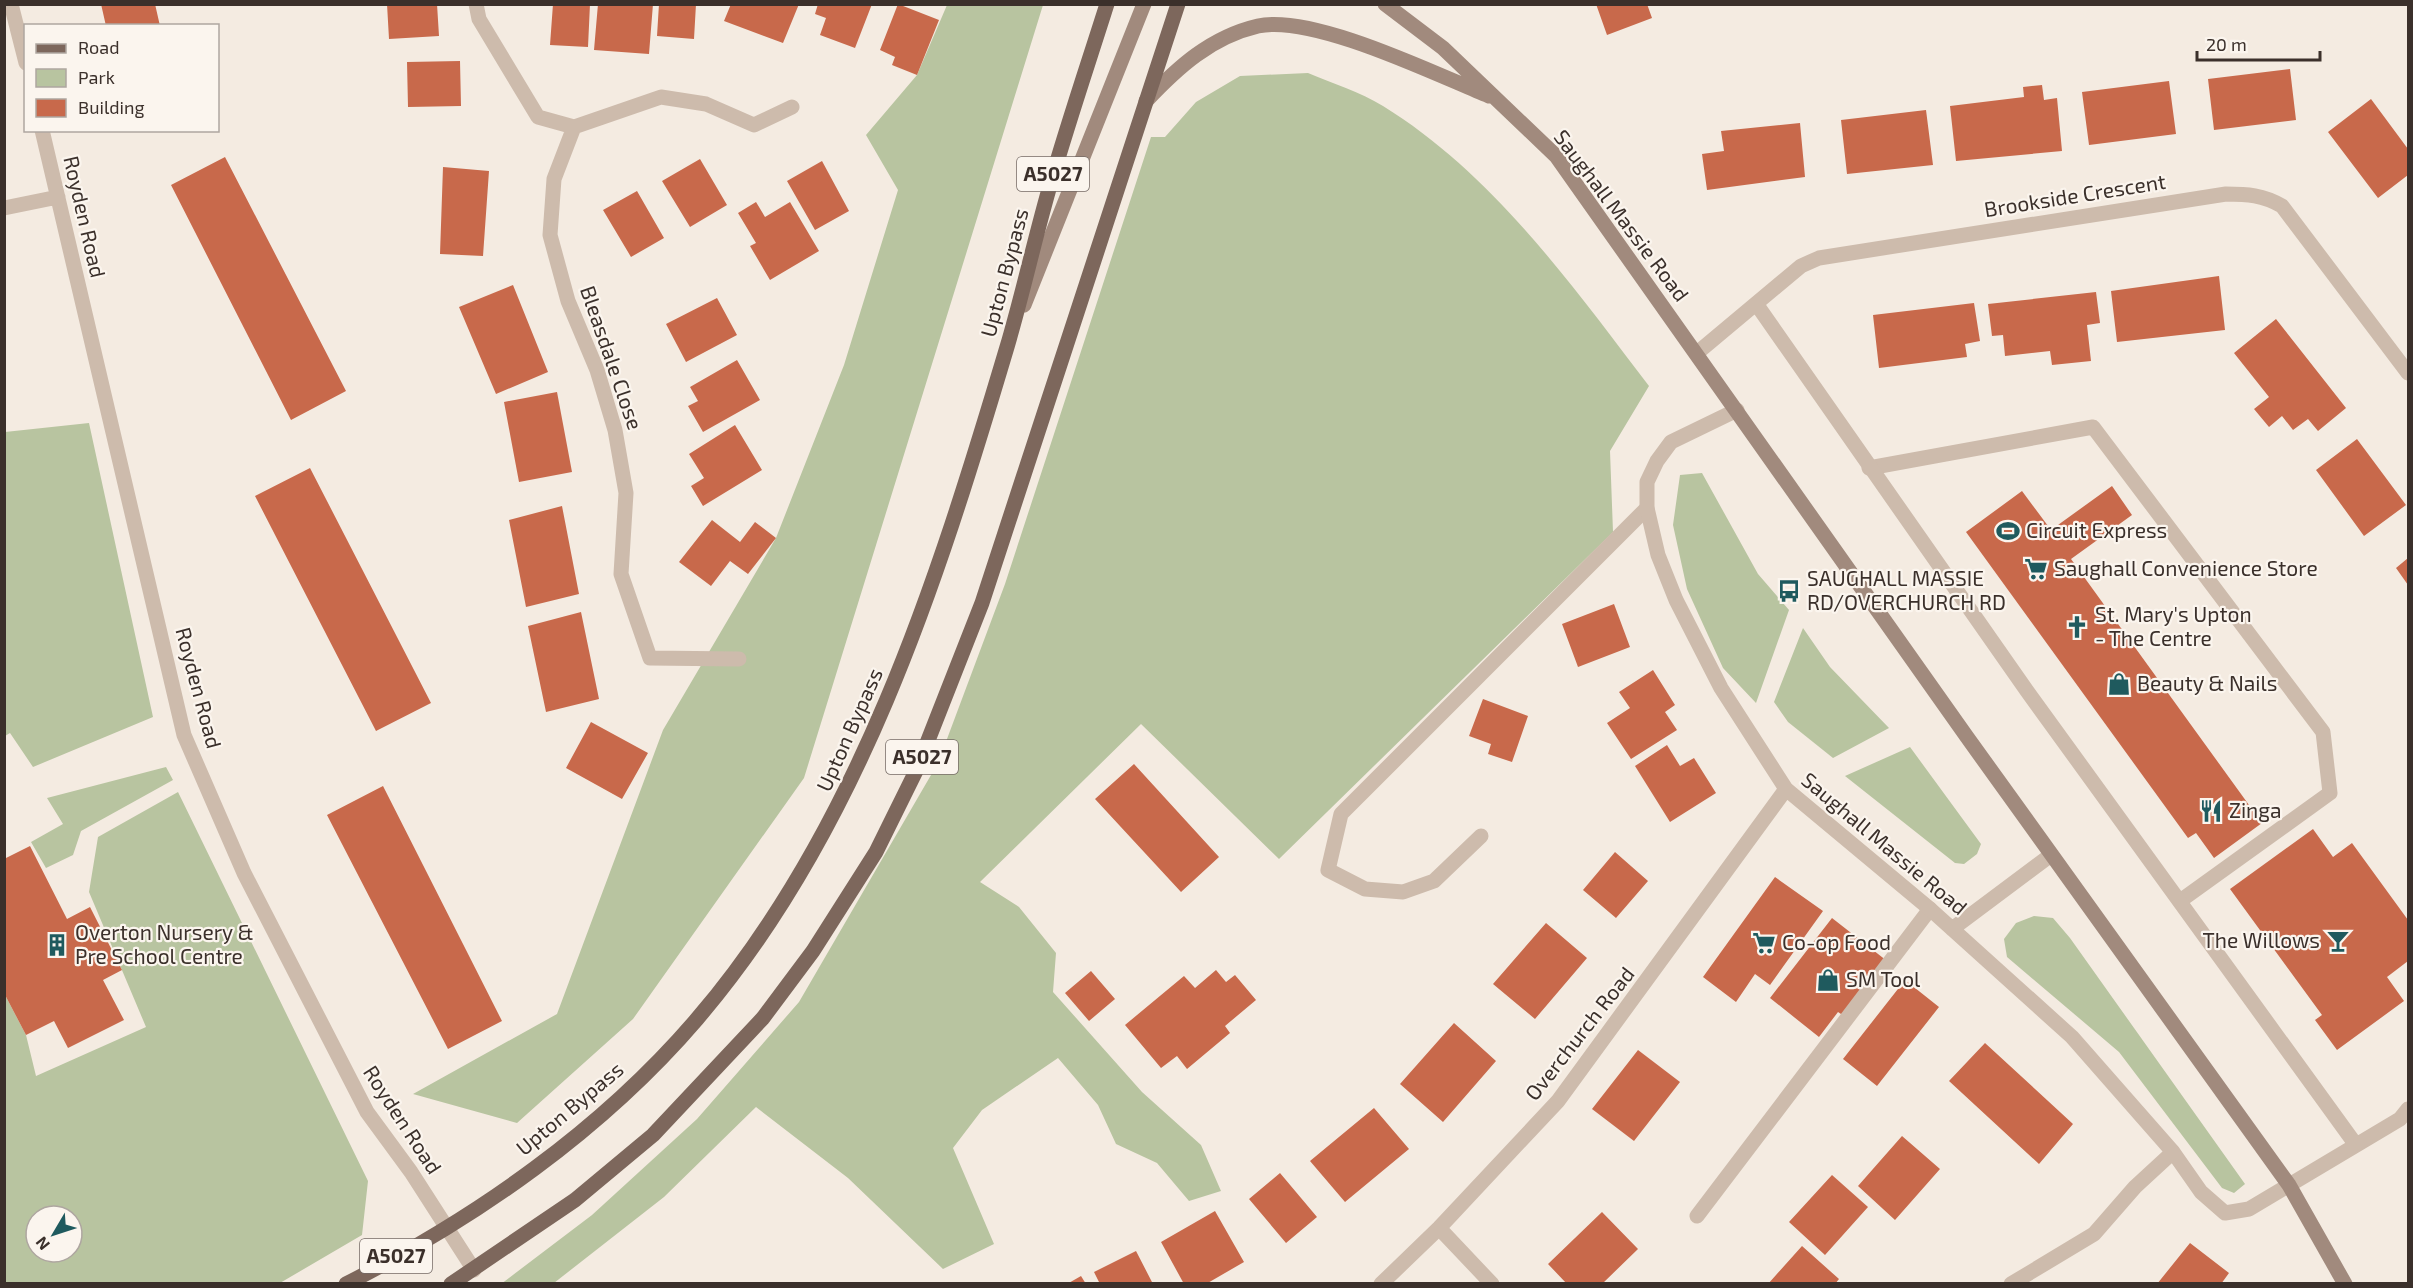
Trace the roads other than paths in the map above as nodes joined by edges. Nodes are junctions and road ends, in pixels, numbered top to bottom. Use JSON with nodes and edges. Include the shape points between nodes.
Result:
{"nodes":[{"id":1,"x":11,"y":4,"type":"edge"},
{"id":2,"x":476,"y":4,"type":"edge"},
{"id":3,"x":1107,"y":4,"type":"edge"},
{"id":4,"x":1144,"y":4,"type":"edge"},
{"id":5,"x":1178,"y":4,"type":"edge"},
{"id":6,"x":1392,"y":8,"type":"edge"},
{"id":7,"x":24,"y":55,"type":"edge"},
{"id":8,"x":1497,"y":99,"type":"junction"},
{"id":9,"x":1145,"y":102,"type":"junction"},
{"id":10,"x":792,"y":107,"type":"dead end"},
{"id":11,"x":574,"y":127,"type":"junction"},
{"id":12,"x":42,"y":132,"type":"edge"},
{"id":13,"x":58,"y":197,"type":"junction"},
{"id":14,"x":4,"y":208,"type":"edge"},
{"id":15,"x":1757,"y":305,"type":"junction"},
{"id":16,"x":1007,"y":346,"type":"junction"},
{"id":17,"x":1697,"y":353,"type":"junction"},
{"id":18,"x":2409,"y":373,"type":"edge"},
{"id":19,"x":1737,"y":410,"type":"junction"},
{"id":20,"x":1869,"y":468,"type":"junction"},
{"id":21,"x":1647,"y":508,"type":"junction"},
{"id":22,"x":739,"y":659,"type":"dead end"},
{"id":23,"x":1786,"y":789,"type":"junction"},
{"id":24,"x":1481,"y":836,"type":"dead end"},
{"id":25,"x":2051,"y":855,"type":"junction"},
{"id":26,"x":2180,"y":901,"type":"junction"},
{"id":27,"x":1930,"y":909,"type":"junction"},
{"id":28,"x":1952,"y":929,"type":"junction"},
{"id":29,"x":2409,"y":1109,"type":"edge"},
{"id":30,"x":2356,"y":1145,"type":"junction"},
{"id":31,"x":2173,"y":1152,"type":"junction"},
{"id":32,"x":2289,"y":1185,"type":"junction"},
{"id":33,"x":1697,"y":1216,"type":"dead end"},
{"id":34,"x":445,"y":1228,"type":"junction"},
{"id":35,"x":1439,"y":1228,"type":"junction"},
{"id":36,"x":474,"y":1270,"type":"junction"},
{"id":37,"x":346,"y":1284,"type":"edge"},
{"id":38,"x":451,"y":1284,"type":"edge"},
{"id":39,"x":1381,"y":1284,"type":"edge"},
{"id":40,"x":1492,"y":1284,"type":"edge"},
{"id":41,"x":2012,"y":1284,"type":"edge"},
{"id":42,"x":2345,"y":1284,"type":"edge"}],
"edges":[{"from":1,"to":7,"type":"street"},
{"from":2,"to":11,"type":"street","via":[[478,19],[538,117]]},
{"from":3,"to":16,"type":"main road","name":"Upton Bypass","number":"A5027","via":[[1051,181]]},
{"from":4,"to":16,"type":"main road"},
{"from":5,"to":9,"type":"main road","number":"A5027"},
{"from":6,"to":8,"type":"main road","name":"Saughall Massie Road","via":[[1443,48]]},
{"from":8,"to":9,"type":"main road","via":[[1350,40],[1311,29],[1259,26],[1215,42],[1177,68]]},
{"from":8,"to":17,"type":"main road","name":"Saughall Massie Road","via":[[1556,156]]},
{"from":9,"to":36,"type":"main road","number":"A5027","via":[[982,603],[916,771],[876,852],[813,951],[763,1018],[653,1135],[575,1200]]},
{"from":10,"to":11,"type":"street","via":[[754,125],[706,104],[661,97]]},
{"from":11,"to":22,"type":"street","name":"Bleasdale Close","via":[[554,179],[550,235],[568,302],[597,370],[615,430],[626,493],[621,574],[650,658]]},
{"from":12,"to":13,"type":"street","name":"Royden Road"},
{"from":13,"to":14,"type":"street"},
{"from":13,"to":34,"type":"street","name":"Royden Road","via":[[184,735],[244,873],[367,1112]]},
{"from":15,"to":17,"type":"street","name":"Brookside Crescent"},
{"from":15,"to":18,"type":"street","name":"Brookside Crescent","via":[[1801,266],[1819,258],[2226,194],[2251,194],[2282,206]]},
{"from":15,"to":20,"type":"street"},
{"from":16,"to":34,"type":"main road","name":"Upton Bypass","number":"A5027","via":[[904,660],[839,807],[772,920],[698,1018],[626,1094],[536,1167]]},
{"from":17,"to":19,"type":"main road","name":"Saughall Massie Road"},
{"from":19,"to":21,"type":"street","name":"Saughall Massie Road","via":[[1671,442],[1647,482]]},
{"from":19,"to":25,"type":"main road","name":"Saughall Massie Road"},
{"from":20,"to":26,"type":"street"},
{"from":20,"to":26,"type":"street","via":[[2093,428],[2323,732],[2330,793]]},
{"from":21,"to":23,"type":"street","name":"Saughall Massie Road","via":[[1658,555],[1676,600],[1721,688]]},
{"from":21,"to":24,"type":"street","via":[[1341,814],[1328,870],[1365,889],[1403,892],[1434,881]]},
{"from":23,"to":27,"type":"street","name":"Saughall Massie Road"},
{"from":23,"to":35,"type":"street","name":"Overchurch Road","via":[[1558,1101]]},
{"from":25,"to":28,"type":"street"},
{"from":25,"to":32,"type":"main road","name":"Saughall Massie Road"},
{"from":26,"to":30,"type":"street"},
{"from":27,"to":28,"type":"street","name":"Saughall Massie Road"},
{"from":27,"to":33,"type":"street"},
{"from":28,"to":31,"type":"street","name":"Saughall Massie Road","via":[[2072,1036]]},
{"from":29,"to":30,"type":"street","via":[[2400,1119]]},
{"from":30,"to":32,"type":"street"},
{"from":31,"to":32,"type":"street","name":"Saughall Massie Road","via":[[2201,1192],[2225,1213],[2249,1209]]},
{"from":31,"to":41,"type":"street","via":[[2135,1187],[2094,1234]]},
{"from":32,"to":42,"type":"main road","name":"Saughall Massie Road"},
{"from":34,"to":36,"type":"street","name":"Royden Road"},
{"from":34,"to":37,"type":"main road","name":"Upton Bypass","number":"A5027"},
{"from":35,"to":39,"type":"street","name":"Overchurch Road"},
{"from":35,"to":40,"type":"street"},
{"from":36,"to":38,"type":"main road","number":"A5027"}]}
